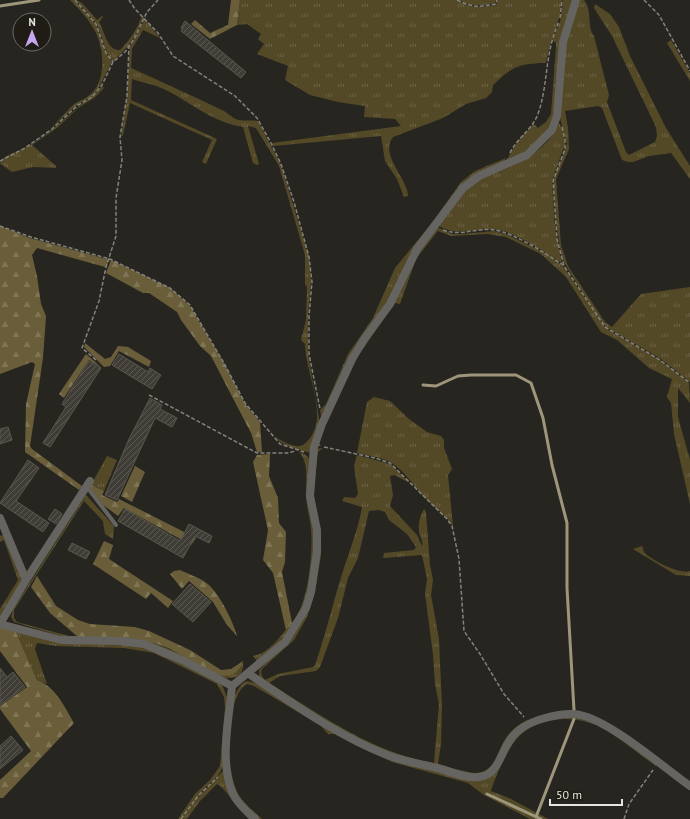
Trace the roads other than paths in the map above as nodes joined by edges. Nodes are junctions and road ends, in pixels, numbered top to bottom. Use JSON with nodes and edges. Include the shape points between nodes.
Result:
{"nodes":[{"id":1,"x":576,"y":0,"type":"edge"},
{"id":2,"x":88,"y":484,"type":"joint"},
{"id":3,"x":0,"y":518,"type":"edge"},
{"id":4,"x":116,"y":525,"type":"dead end"},
{"id":5,"x":26,"y":580,"type":"junction"},
{"id":6,"x":0,"y":624,"type":"edge"},
{"id":7,"x":249,"y":674,"type":"junction"},
{"id":8,"x":232,"y":686,"type":"junction"},
{"id":9,"x":690,"y":786,"type":"edge"},
{"id":10,"x":255,"y":819,"type":"edge"}],
"edges":[{"from":1,"to":7,"type":"street","via":[[563,42],[557,116],[552,130],[520,160],[479,176],[467,184],[412,257],[390,304],[356,352],[322,424],[313,452],[310,496],[317,539],[309,600],[288,639]]},
{"from":2,"to":4,"type":"lane"},
{"from":2,"to":5,"type":"street"},
{"from":3,"to":5,"type":"street"},
{"from":5,"to":6,"type":"street"},
{"from":6,"to":8,"type":"street","via":[[61,640],[144,644]]},
{"from":7,"to":8,"type":"street"},
{"from":7,"to":9,"type":"street","via":[[323,721],[368,746],[397,758],[473,777],[485,776],[495,769],[514,735],[531,723],[553,716],[583,716],[610,729]]},
{"from":8,"to":10,"type":"street","via":[[227,742],[229,780],[237,800]]}]}
